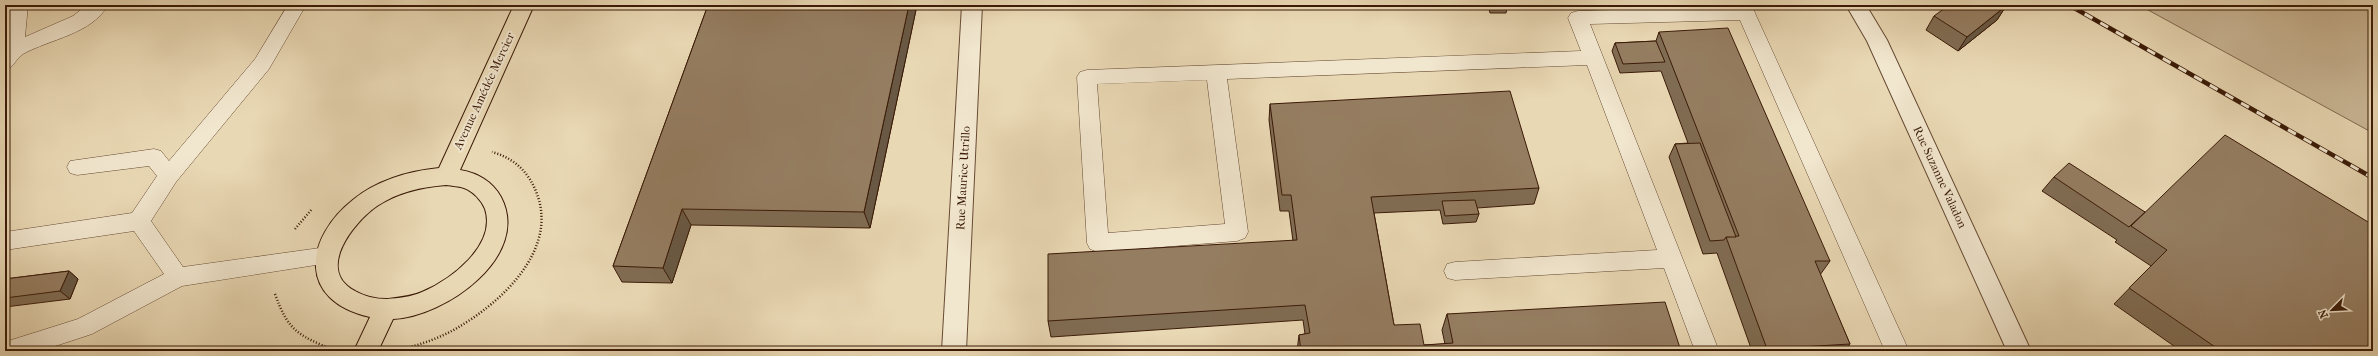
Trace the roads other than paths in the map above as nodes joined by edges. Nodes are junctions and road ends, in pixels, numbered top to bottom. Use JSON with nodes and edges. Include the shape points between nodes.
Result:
{"nodes":[{"id":1,"x":19,"y":5,"type":"edge"},
{"id":2,"x":99,"y":5,"type":"edge"},
{"id":3,"x":298,"y":5,"type":"edge"},
{"id":4,"x":524,"y":5,"type":"edge"},
{"id":5,"x":972,"y":5,"type":"edge"},
{"id":6,"x":1856,"y":5,"type":"edge"},
{"id":7,"x":10,"y":57,"type":"edge"},
{"id":8,"x":1593,"y":58,"type":"junction"},
{"id":9,"x":1216,"y":72,"type":"junction"},
{"id":10,"x":77,"y":167,"type":"dead end"},
{"id":11,"x":169,"y":176,"type":"junction"},
{"id":12,"x":446,"y":176,"type":"junction"},
{"id":13,"x":139,"y":221,"type":"junction"},
{"id":14,"x":5,"y":241,"type":"edge"},
{"id":15,"x":327,"y":256,"type":"junction"},
{"id":16,"x":1672,"y":258,"type":"junction"},
{"id":17,"x":1455,"y":271,"type":"dead end"},
{"id":18,"x":178,"y":277,"type":"junction"},
{"id":19,"x":385,"y":309,"type":"junction"},
{"id":20,"x":8,"y":351,"type":"edge"},
{"id":21,"x":366,"y":351,"type":"edge"},
{"id":22,"x":954,"y":351,"type":"edge"},
{"id":23,"x":1707,"y":351,"type":"edge"},
{"id":24,"x":1897,"y":351,"type":"edge"},
{"id":25,"x":2019,"y":351,"type":"edge"}],
"edges":[{"from":1,"to":7,"type":"lane"},
{"from":2,"to":7,"type":"lane","via":[[80,21]]},
{"from":3,"to":11,"type":"lane","via":[[262,64]]},
{"from":4,"to":12,"type":"main road","name":"Avenue Amédée Mercier"},
{"from":5,"to":22,"type":"street","name":"Rue Maurice Utrillo"},
{"from":6,"to":25,"type":"street","name":"Rue Suzanne Valadon","via":[[1877,40]]},
{"from":8,"to":9,"type":"lane"},
{"from":8,"to":16,"type":"lane"},
{"from":8,"to":24,"type":"lane","via":[[1578,18],[1746,13]]},
{"from":9,"to":9,"type":"lane","via":[[1087,77],[1098,243],[1237,232]]},
{"from":10,"to":11,"type":"lane","via":[[154,157]]},
{"from":11,"to":13,"type":"lane"},
{"from":12,"to":15,"type":"main road","via":[[402,184],[361,206],[345,221],[334,238]]},
{"from":12,"to":19,"type":"main road","via":[[470,181],[487,192],[497,209],[497,230],[488,252],[470,274],[444,292],[415,304]]},
{"from":13,"to":14,"type":"lane"},
{"from":13,"to":18,"type":"lane"},
{"from":15,"to":18,"type":"lane"},
{"from":15,"to":19,"type":"main road","via":[[326,273],[333,288],[346,300],[363,307]]},
{"from":16,"to":17,"type":"lane"},
{"from":16,"to":23,"type":"lane"},
{"from":18,"to":20,"type":"lane","via":[[84,327]]},
{"from":19,"to":21,"type":"main road"}]}
